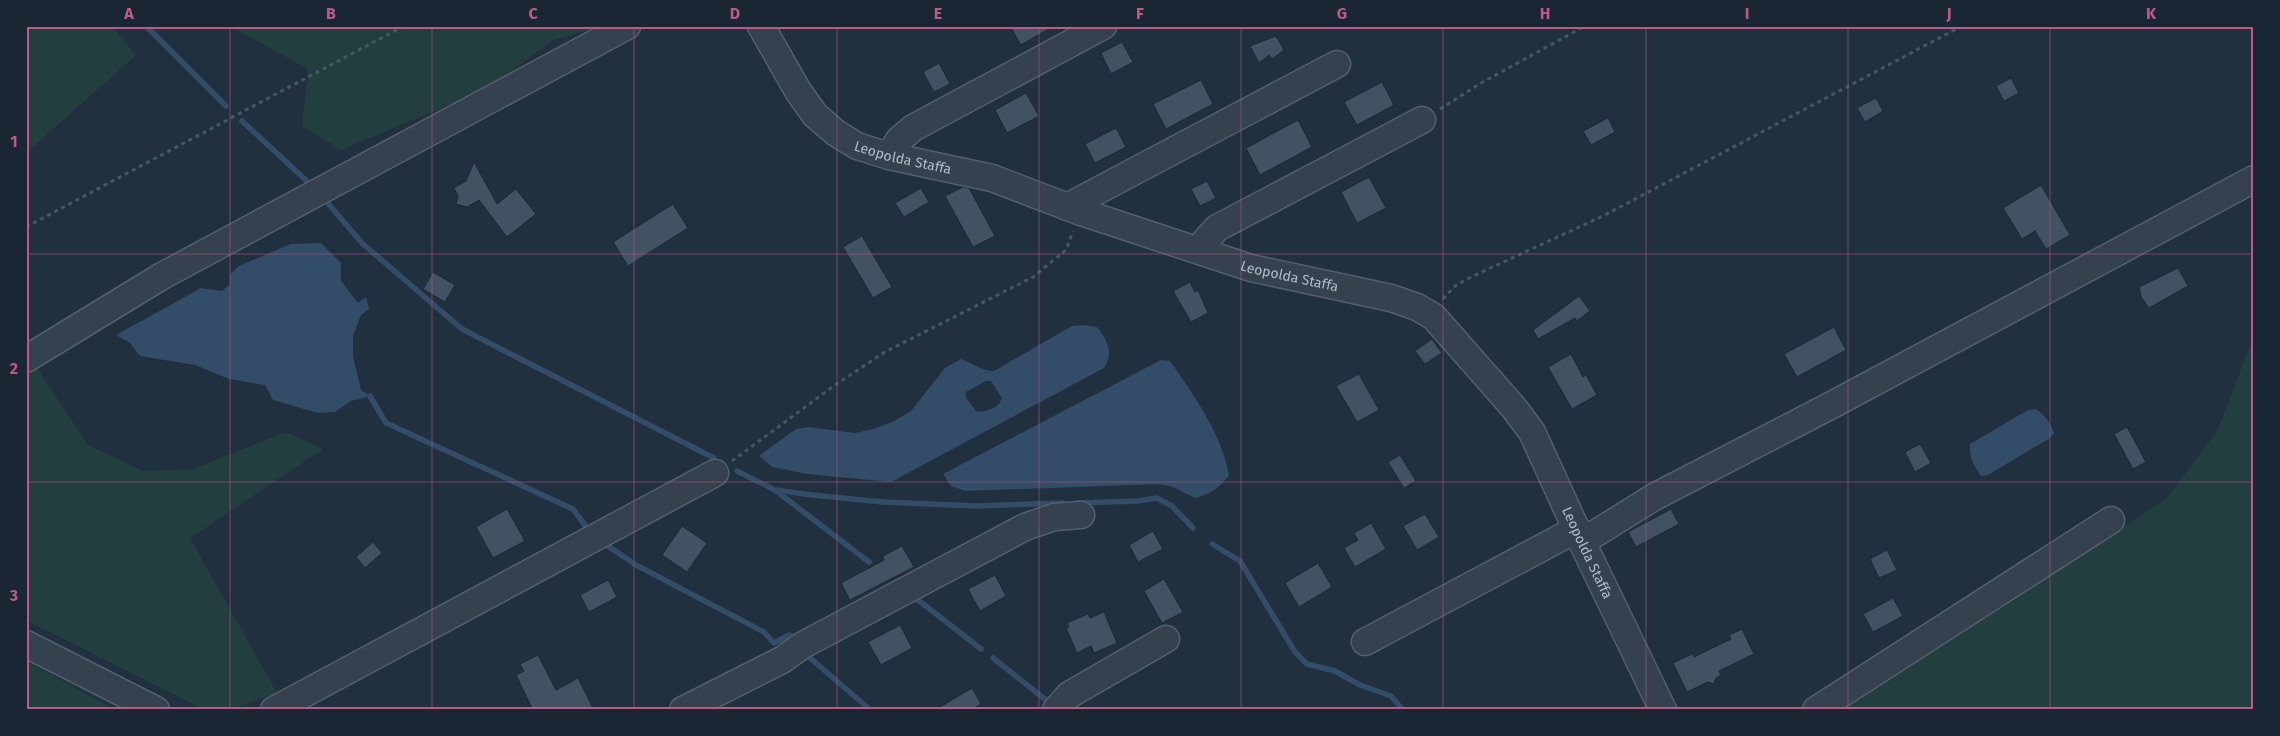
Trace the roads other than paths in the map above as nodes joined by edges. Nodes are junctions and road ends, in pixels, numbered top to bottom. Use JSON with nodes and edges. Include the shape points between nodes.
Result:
{"nodes":[{"id":1,"x":627,"y":26,"type":"edge"},
{"id":2,"x":761,"y":26,"type":"edge"},
{"id":3,"x":1102,"y":26,"type":"edge"},
{"id":4,"x":1337,"y":64,"type":"dead end"},
{"id":5,"x":1422,"y":120,"type":"road end"},
{"id":6,"x":889,"y":156,"type":"junction"},
{"id":7,"x":2254,"y":179,"type":"edge"},
{"id":8,"x":1074,"y":209,"type":"junction"},
{"id":9,"x":1198,"y":249,"type":"junction"},
{"id":10,"x":26,"y":359,"type":"edge"},
{"id":11,"x":714,"y":473,"type":"road end"},
{"id":12,"x":1081,"y":515,"type":"dead end"},
{"id":13,"x":2111,"y":520,"type":"dead end"},
{"id":14,"x":1579,"y":535,"type":"junction"},
{"id":15,"x":1166,"y":640,"type":"dead end"},
{"id":16,"x":1365,"y":642,"type":"dead end"},
{"id":17,"x":26,"y":644,"type":"edge"},
{"id":18,"x":156,"y":710,"type":"edge"},
{"id":19,"x":274,"y":710,"type":"edge"},
{"id":20,"x":683,"y":710,"type":"edge"},
{"id":21,"x":1056,"y":710,"type":"edge"},
{"id":22,"x":1663,"y":710,"type":"edge"},
{"id":23,"x":1816,"y":710,"type":"edge"}],
"edges":[{"from":1,"to":10,"type":"street","via":[[162,276]]},
{"from":2,"to":6,"type":"street","name":"Leopolda Staffa","via":[[815,115],[836,134],[858,146]]},
{"from":3,"to":6,"type":"street","via":[[913,128],[899,140]]},
{"from":4,"to":8,"type":"street"},
{"from":5,"to":9,"type":"street","via":[[1217,228]]},
{"from":6,"to":8,"type":"street","name":"Leopolda Staffa","via":[[992,178]]},
{"from":7,"to":14,"type":"street","via":[[1828,407]]},
{"from":8,"to":9,"type":"street","name":"Leopolda Staffa"},
{"from":9,"to":14,"type":"street","name":"Leopolda Staffa","via":[[1251,268],[1392,298],[1434,317],[1532,432]]},
{"from":11,"to":19,"type":"street"},
{"from":12,"to":20,"type":"street","via":[[1054,517],[1025,527],[803,645],[782,660]]},
{"from":13,"to":23,"type":"street"},
{"from":14,"to":16,"type":"street"},
{"from":14,"to":22,"type":"street","name":"Leopolda Staffa"},
{"from":15,"to":21,"type":"street","via":[[1069,695]]},
{"from":17,"to":18,"type":"street"}]}
